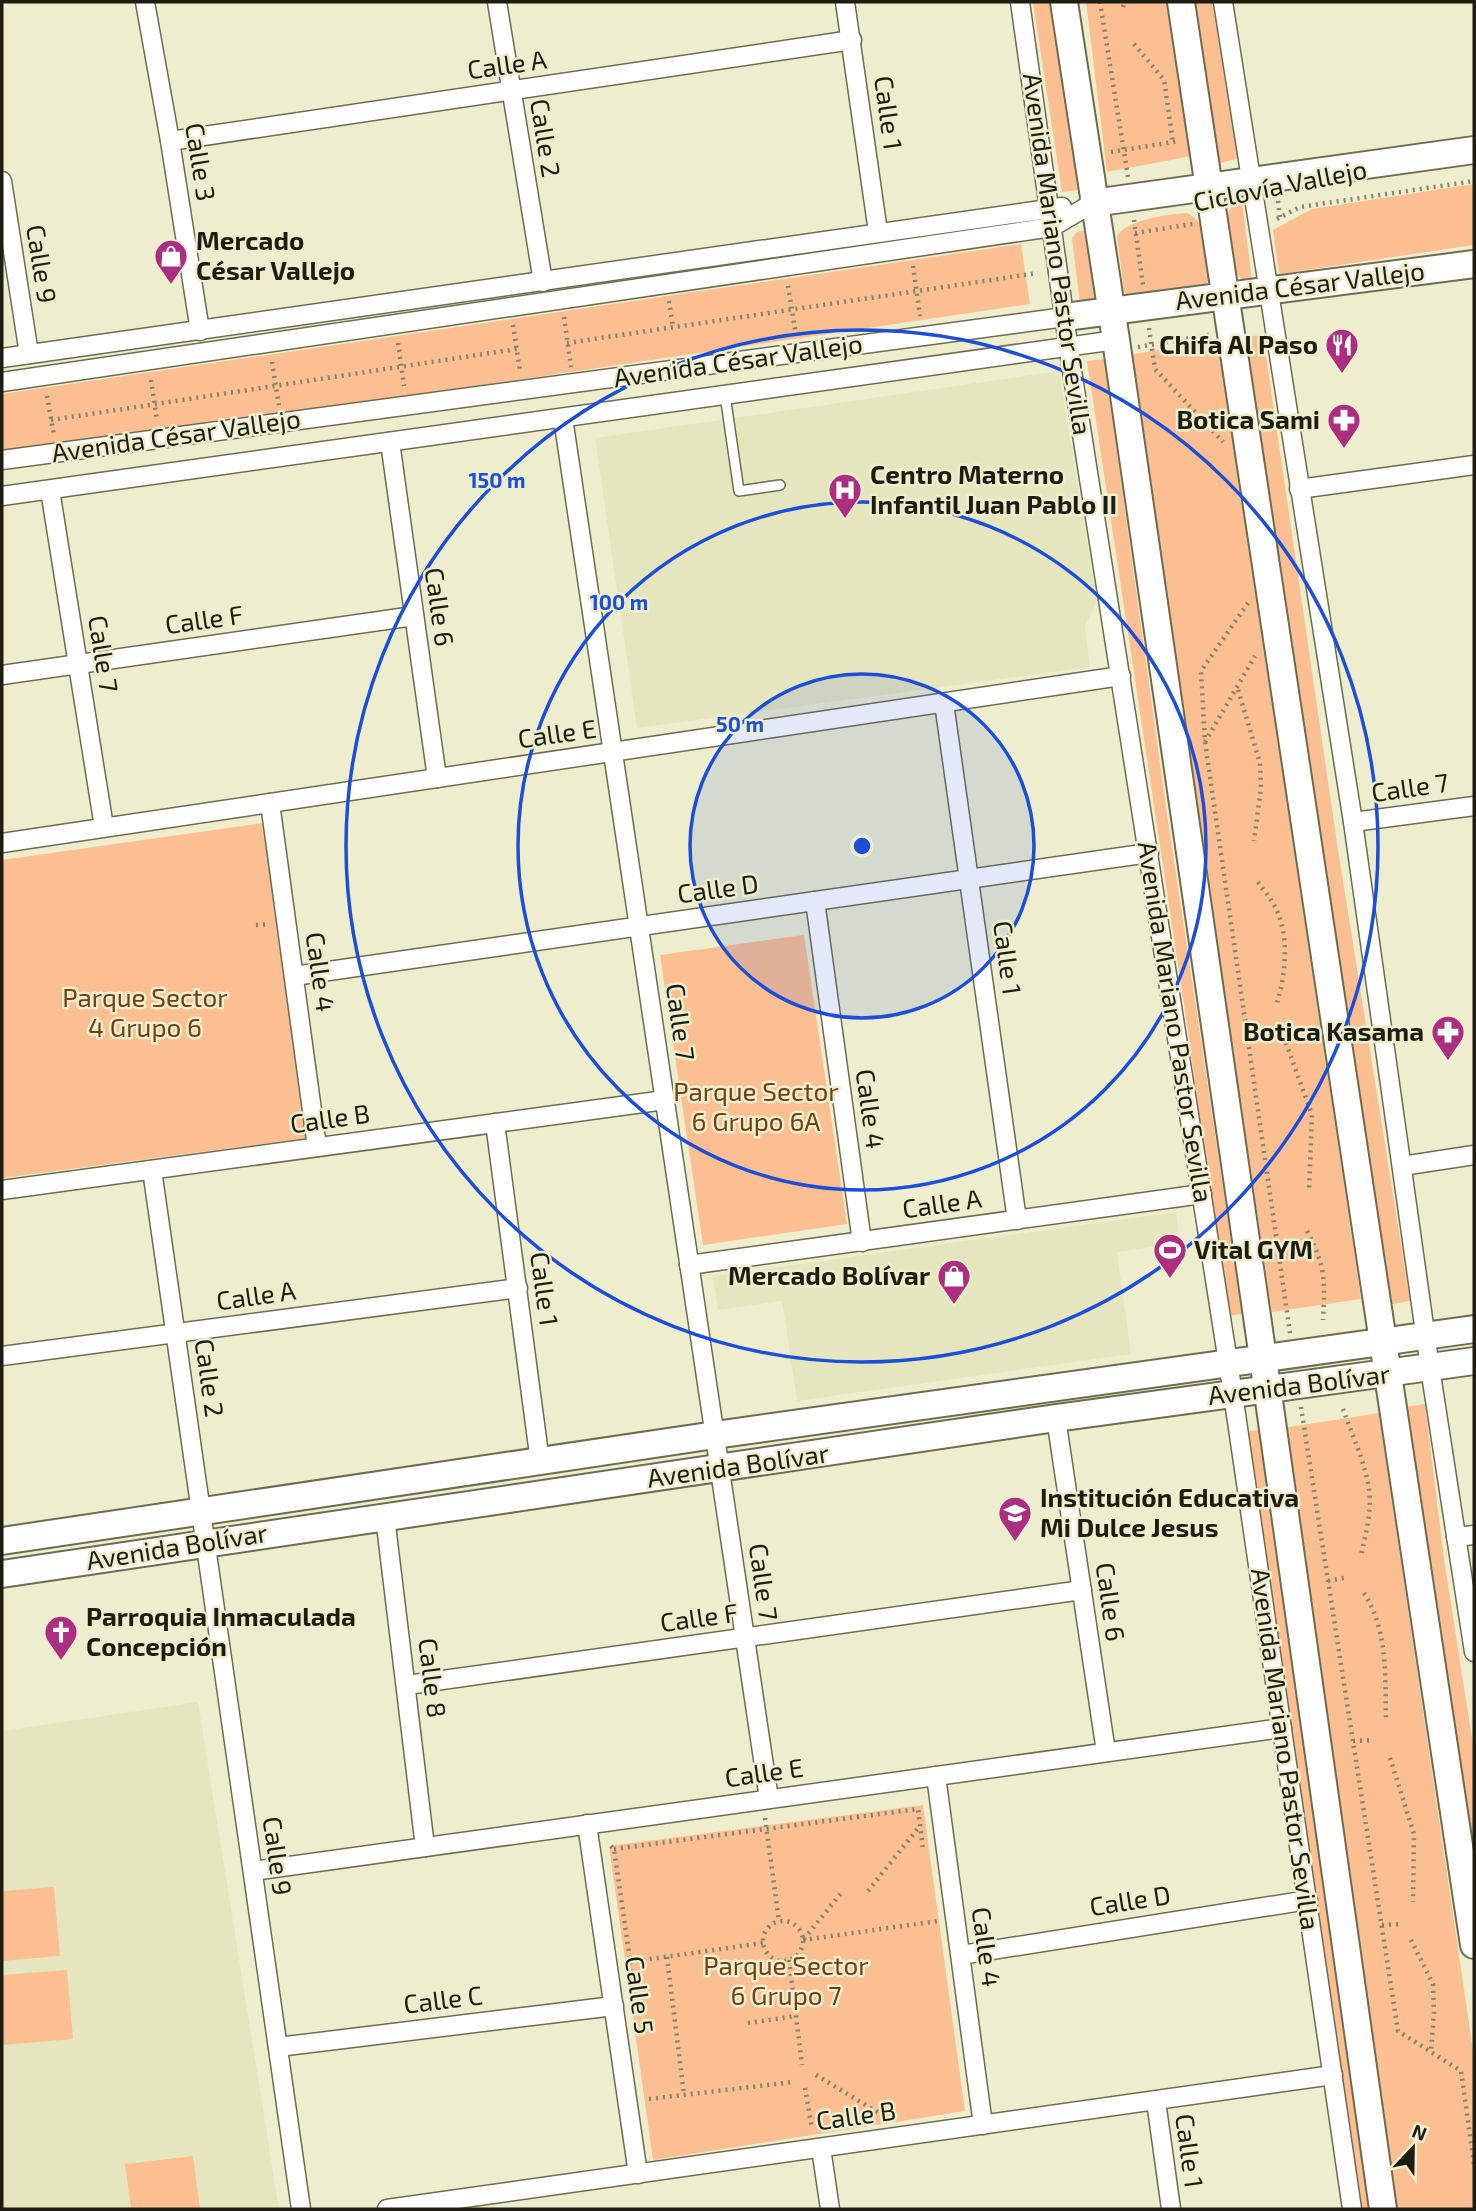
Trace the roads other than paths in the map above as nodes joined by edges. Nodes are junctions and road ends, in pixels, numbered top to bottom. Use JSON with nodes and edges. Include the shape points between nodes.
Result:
{"nodes":[{"id":1,"x":145,"y":2,"type":"edge"},
{"id":2,"x":496,"y":2,"type":"edge"},
{"id":3,"x":845,"y":2,"type":"edge"},
{"id":4,"x":1020,"y":2,"type":"edge"},
{"id":5,"x":1064,"y":2,"type":"edge"},
{"id":6,"x":1181,"y":2,"type":"edge"},
{"id":7,"x":1223,"y":2,"type":"edge"},
{"id":8,"x":852,"y":40,"type":"junction"},
{"id":9,"x":511,"y":90,"type":"junction"},
{"id":10,"x":170,"y":141,"type":"junction"},
{"id":11,"x":1474,"y":150,"type":"edge"},
{"id":12,"x":1251,"y":180,"type":"junction"},
{"id":13,"x":2,"y":181,"type":"edge"},
{"id":14,"x":1209,"y":186,"type":"junction"},
{"id":15,"x":1093,"y":203,"type":"junction"},
{"id":16,"x":1050,"y":208,"type":"junction"},
{"id":17,"x":1052,"y":227,"type":"junction"},
{"id":18,"x":878,"y":232,"type":"junction"},
{"id":19,"x":1474,"y":264,"type":"edge"},
{"id":20,"x":543,"y":282,"type":"junction"},
{"id":21,"x":1267,"y":290,"type":"junction"},
{"id":22,"x":1227,"y":296,"type":"junction"},
{"id":23,"x":1111,"y":311,"type":"junction"},
{"id":24,"x":1065,"y":317,"type":"junction"},
{"id":25,"x":200,"y":331,"type":"junction"},
{"id":26,"x":1117,"y":345,"type":"junction"},
{"id":27,"x":1069,"y":347,"type":"junction"},
{"id":28,"x":29,"y":354,"type":"junction"},
{"id":29,"x":2,"y":358,"type":"edge"},
{"id":30,"x":2,"y":382,"type":"edge"},
{"id":31,"x":725,"y":395,"type":"junction"},
{"id":32,"x":563,"y":418,"type":"junction"},
{"id":33,"x":390,"y":442,"type":"junction"},
{"id":34,"x":2,"y":460,"type":"edge"},
{"id":35,"x":1474,"y":466,"type":"edge"},
{"id":36,"x":780,"y":485,"type":"dead end"},
{"id":37,"x":1299,"y":489,"type":"junction"},
{"id":38,"x":50,"y":490,"type":"junction"},
{"id":39,"x":2,"y":496,"type":"edge"},
{"id":40,"x":414,"y":616,"type":"junction"},
{"id":41,"x":78,"y":664,"type":"junction"},
{"id":42,"x":2,"y":675,"type":"edge"},
{"id":43,"x":1121,"y":677,"type":"junction"},
{"id":44,"x":944,"y":703,"type":"junction"},
{"id":45,"x":613,"y":752,"type":"junction"},
{"id":46,"x":437,"y":778,"type":"junction"},
{"id":47,"x":270,"y":803,"type":"junction"},
{"id":48,"x":1474,"y":806,"type":"edge"},
{"id":49,"x":1353,"y":822,"type":"junction"},
{"id":50,"x":104,"y":827,"type":"junction"},
{"id":51,"x":2,"y":843,"type":"edge"},
{"id":52,"x":1149,"y":853,"type":"junction"},
{"id":53,"x":970,"y":879,"type":"junction"},
{"id":54,"x":814,"y":901,"type":"junction"},
{"id":55,"x":639,"y":926,"type":"junction"},
{"id":56,"x":294,"y":976,"type":"junction"},
{"id":57,"x":665,"y":1100,"type":"junction"},
{"id":58,"x":495,"y":1123,"type":"junction"},
{"id":59,"x":317,"y":1147,"type":"junction"},
{"id":60,"x":1474,"y":1155,"type":"edge"},
{"id":61,"x":1402,"y":1166,"type":"junction"},
{"id":62,"x":152,"y":1170,"type":"junction"},
{"id":63,"x":2,"y":1190,"type":"edge"},
{"id":64,"x":1202,"y":1194,"type":"junction"},
{"id":65,"x":1017,"y":1220,"type":"junction"},
{"id":66,"x":862,"y":1242,"type":"junction"},
{"id":67,"x":690,"y":1265,"type":"junction"},
{"id":68,"x":518,"y":1288,"type":"junction"},
{"id":69,"x":1474,"y":1329,"type":"edge"},
{"id":70,"x":176,"y":1333,"type":"junction"},
{"id":71,"x":1426,"y":1336,"type":"junction"},
{"id":72,"x":1383,"y":1342,"type":"junction"},
{"id":73,"x":2,"y":1356,"type":"edge"},
{"id":74,"x":1264,"y":1358,"type":"junction"},
{"id":75,"x":1474,"y":1361,"type":"edge"},
{"id":76,"x":1228,"y":1363,"type":"junction"},
{"id":77,"x":1430,"y":1368,"type":"junction"},
{"id":78,"x":1388,"y":1374,"type":"junction"},
{"id":79,"x":1268,"y":1390,"type":"junction"},
{"id":80,"x":1233,"y":1394,"type":"junction"},
{"id":81,"x":1056,"y":1418,"type":"junction"},
{"id":82,"x":715,"y":1436,"type":"junction"},
{"id":83,"x":540,"y":1462,"type":"junction"},
{"id":84,"x":720,"y":1469,"type":"junction"},
{"id":85,"x":201,"y":1510,"type":"junction"},
{"id":86,"x":385,"y":1517,"type":"junction"},
{"id":87,"x":1465,"y":1536,"type":"edge"},
{"id":88,"x":2,"y":1541,"type":"edge"},
{"id":89,"x":206,"y":1542,"type":"junction"},
{"id":90,"x":2,"y":1574,"type":"edge"},
{"id":91,"x":1082,"y":1590,"type":"junction"},
{"id":92,"x":745,"y":1638,"type":"junction"},
{"id":93,"x":1474,"y":1652,"type":"edge"},
{"id":94,"x":407,"y":1685,"type":"junction"},
{"id":95,"x":1282,"y":1728,"type":"junction"},
{"id":96,"x":1106,"y":1752,"type":"junction"},
{"id":97,"x":936,"y":1776,"type":"junction"},
{"id":98,"x":766,"y":1800,"type":"junction"},
{"id":99,"x":587,"y":1825,"type":"junction"},
{"id":100,"x":425,"y":1847,"type":"junction"},
{"id":101,"x":253,"y":1871,"type":"junction"},
{"id":102,"x":1308,"y":1900,"type":"junction"},
{"id":103,"x":1474,"y":1945,"type":"edge"},
{"id":104,"x":961,"y":1955,"type":"junction"},
{"id":105,"x":614,"y":2006,"type":"junction"},
{"id":106,"x":278,"y":2048,"type":"junction"},
{"id":107,"x":1333,"y":2075,"type":"junction"},
{"id":108,"x":1156,"y":2101,"type":"junction"},
{"id":109,"x":983,"y":2125,"type":"junction"},
{"id":110,"x":816,"y":2142,"type":"junction"},
{"id":111,"x":638,"y":2174,"type":"junction"},
{"id":112,"x":474,"y":2203,"type":"edge"},
{"id":113,"x":301,"y":2209,"type":"edge"},
{"id":114,"x":387,"y":2209,"type":"edge"},
{"id":115,"x":830,"y":2209,"type":"edge"},
{"id":116,"x":1171,"y":2209,"type":"edge"},
{"id":117,"x":1352,"y":2209,"type":"edge"},
{"id":118,"x":1383,"y":2209,"type":"edge"}],
"edges":[{"from":1,"to":10,"type":"street","name":"Calle 3"},
{"from":2,"to":9,"type":"street","name":"Calle 2"},
{"from":3,"to":8,"type":"street","name":"Calle 1"},
{"from":4,"to":16,"type":"street","name":"Avenida Mariano Pastor Sevilla"},
{"from":5,"to":15,"type":"main road","name":"Avenida Mariano Pastor Sevilla"},
{"from":6,"to":14,"type":"main road"},
{"from":7,"to":12,"type":"street"},
{"from":8,"to":9,"type":"street","name":"Calle A"},
{"from":8,"to":18,"type":"street","name":"Calle 1"},
{"from":9,"to":10,"type":"street","name":"Calle A"},
{"from":9,"to":20,"type":"street","name":"Calle 2"},
{"from":10,"to":25,"type":"street","name":"Calle 3"},
{"from":11,"to":12,"type":"main road"},
{"from":12,"to":14,"type":"main road"},
{"from":12,"to":21,"type":"street","via":[[1265,219]]},
{"from":13,"to":28,"type":"street","name":"Calle 9"},
{"from":14,"to":15,"type":"main road"},
{"from":14,"to":22,"type":"main road"},
{"from":15,"to":16,"type":"street"},
{"from":15,"to":17,"type":"street"},
{"from":15,"to":23,"type":"main road","name":"Avenida Mariano Pastor Sevilla"},
{"from":16,"to":17,"type":"street","name":"Avenida Mariano Pastor Sevilla"},
{"from":16,"to":18,"type":"street"},
{"from":17,"to":24,"type":"street","name":"Avenida Mariano Pastor Sevilla"},
{"from":17,"to":30,"type":"street"},
{"from":18,"to":20,"type":"street"},
{"from":19,"to":21,"type":"main road","name":"Avenida César Vallejo"},
{"from":20,"to":25,"type":"street"},
{"from":21,"to":22,"type":"main road","name":"Avenida César Vallejo"},
{"from":21,"to":37,"type":"street"},
{"from":22,"to":23,"type":"main road","name":"Avenida César Vallejo"},
{"from":22,"to":72,"type":"main road"},
{"from":23,"to":24,"type":"main road","name":"Avenida César Vallejo"},
{"from":23,"to":26,"type":"main road","name":"Avenida Mariano Pastor Sevilla"},
{"from":24,"to":27,"type":"street","name":"Avenida Mariano Pastor Sevilla"},
{"from":24,"to":34,"type":"street","name":"Avenida César Vallejo"},
{"from":25,"to":28,"type":"street"},
{"from":26,"to":27,"type":"street","name":"Avenida César Vallejo"},
{"from":26,"to":74,"type":"main road","name":"Avenida Mariano Pastor Sevilla"},
{"from":27,"to":31,"type":"street","name":"Avenida César Vallejo"},
{"from":27,"to":43,"type":"street","name":"Avenida Mariano Pastor Sevilla"},
{"from":28,"to":29,"type":"street"},
{"from":31,"to":32,"type":"street","name":"Avenida César Vallejo"},
{"from":31,"to":36,"type":"lane","via":[[738,491]]},
{"from":32,"to":33,"type":"street","name":"Avenida César Vallejo"},
{"from":32,"to":45,"type":"street","name":"Calle 7"},
{"from":33,"to":38,"type":"street","name":"Avenida César Vallejo"},
{"from":33,"to":40,"type":"street","name":"Calle 6"},
{"from":35,"to":37,"type":"street"},
{"from":37,"to":49,"type":"street"},
{"from":38,"to":39,"type":"street","name":"Avenida César Vallejo"},
{"from":38,"to":41,"type":"street","name":"Calle 7"},
{"from":40,"to":41,"type":"street","name":"Calle F"},
{"from":40,"to":46,"type":"street","name":"Calle 6"},
{"from":41,"to":42,"type":"street","name":"Calle F"},
{"from":41,"to":50,"type":"street","name":"Calle 7"},
{"from":43,"to":44,"type":"street","name":"Calle E"},
{"from":43,"to":52,"type":"street","name":"Avenida Mariano Pastor Sevilla"},
{"from":44,"to":45,"type":"street","name":"Calle E"},
{"from":44,"to":53,"type":"street","name":"Calle 1"},
{"from":45,"to":46,"type":"street","name":"Calle E"},
{"from":45,"to":55,"type":"street","name":"Calle 7"},
{"from":46,"to":47,"type":"street","name":"Calle E"},
{"from":47,"to":50,"type":"street","name":"Calle E"},
{"from":47,"to":56,"type":"street","name":"Calle 4"},
{"from":48,"to":49,"type":"street","name":"Calle 7"},
{"from":49,"to":61,"type":"street"},
{"from":50,"to":51,"type":"street","name":"Calle E"},
{"from":52,"to":53,"type":"street","name":"Calle D"},
{"from":52,"to":64,"type":"street","name":"Avenida Mariano Pastor Sevilla"},
{"from":53,"to":54,"type":"street","name":"Calle D"},
{"from":53,"to":65,"type":"street","name":"Calle 1"},
{"from":54,"to":55,"type":"street","name":"Calle D"},
{"from":54,"to":66,"type":"street","name":"Calle 4"},
{"from":55,"to":56,"type":"street","name":"Calle D"},
{"from":55,"to":57,"type":"street","name":"Calle 7"},
{"from":56,"to":59,"type":"street","name":"Calle 4"},
{"from":57,"to":58,"type":"street","name":"Calle B"},
{"from":57,"to":67,"type":"street","name":"Calle 7"},
{"from":58,"to":59,"type":"street","name":"Calle B"},
{"from":58,"to":68,"type":"street","name":"Calle 1"},
{"from":59,"to":62,"type":"street","name":"Calle B"},
{"from":60,"to":61,"type":"street"},
{"from":61,"to":71,"type":"street"},
{"from":62,"to":63,"type":"street","name":"Calle B"},
{"from":62,"to":70,"type":"street","name":"Calle 2"},
{"from":64,"to":65,"type":"street","name":"Calle A"},
{"from":64,"to":76,"type":"street","name":"Avenida Mariano Pastor Sevilla"},
{"from":65,"to":66,"type":"street","name":"Calle A"},
{"from":66,"to":67,"type":"street","name":"Calle A"},
{"from":67,"to":82,"type":"street","name":"Calle 7"},
{"from":68,"to":70,"type":"street","name":"Calle A"},
{"from":68,"to":83,"type":"street","name":"Calle 1"},
{"from":69,"to":71,"type":"main road","name":"Avenida Bolívar"},
{"from":70,"to":73,"type":"street","name":"Calle A"},
{"from":70,"to":85,"type":"street","name":"Calle 2"},
{"from":71,"to":72,"type":"main road","name":"Avenida Bolívar"},
{"from":71,"to":77,"type":"street"},
{"from":72,"to":74,"type":"main road","name":"Avenida Bolívar"},
{"from":72,"to":78,"type":"main road"},
{"from":74,"to":76,"type":"main road","name":"Avenida Bolívar"},
{"from":74,"to":79,"type":"main road","name":"Avenida Mariano Pastor Sevilla"},
{"from":75,"to":77,"type":"main road","name":"Avenida Bolívar"},
{"from":76,"to":80,"type":"street","name":"Avenida Mariano Pastor Sevilla"},
{"from":76,"to":82,"type":"main road","name":"Avenida Bolívar"},
{"from":77,"to":78,"type":"main road","name":"Avenida Bolívar"},
{"from":77,"to":87,"type":"street"},
{"from":78,"to":79,"type":"main road","name":"Avenida Bolívar"},
{"from":78,"to":103,"type":"main road"},
{"from":79,"to":80,"type":"main road","name":"Avenida Bolívar"},
{"from":79,"to":118,"type":"main road","name":"Avenida Mariano Pastor Sevilla"},
{"from":80,"to":81,"type":"main road","name":"Avenida Bolívar"},
{"from":80,"to":95,"type":"street","name":"Avenida Mariano Pastor Sevilla"},
{"from":81,"to":84,"type":"main road","name":"Avenida Bolívar"},
{"from":81,"to":91,"type":"street","name":"Calle 6"},
{"from":82,"to":83,"type":"main road","name":"Avenida Bolívar"},
{"from":82,"to":84,"type":"street","name":"Calle 7"},
{"from":83,"to":85,"type":"main road","name":"Avenida Bolívar"},
{"from":84,"to":86,"type":"main road","name":"Avenida Bolívar"},
{"from":84,"to":92,"type":"street","name":"Calle 7"},
{"from":85,"to":88,"type":"main road","name":"Avenida Bolívar"},
{"from":85,"to":89,"type":"street","name":"Calle 9"},
{"from":86,"to":89,"type":"main road","name":"Avenida Bolívar"},
{"from":86,"to":94,"type":"street","name":"Calle 8"},
{"from":87,"to":93,"type":"street"},
{"from":89,"to":90,"type":"main road","name":"Avenida Bolívar"},
{"from":89,"to":101,"type":"street","name":"Calle 9"},
{"from":91,"to":92,"type":"street","name":"Calle F"},
{"from":91,"to":96,"type":"street","name":"Calle 6"},
{"from":92,"to":94,"type":"street","name":"Calle F"},
{"from":92,"to":98,"type":"street","name":"Calle 7"},
{"from":94,"to":100,"type":"street","name":"Calle 8"},
{"from":95,"to":96,"type":"street","name":"Calle E"},
{"from":95,"to":102,"type":"street","name":"Avenida Mariano Pastor Sevilla"},
{"from":96,"to":97,"type":"street","name":"Calle E"},
{"from":97,"to":98,"type":"street","name":"Calle E"},
{"from":97,"to":104,"type":"street","name":"Calle 4"},
{"from":98,"to":99,"type":"street","name":"Calle E"},
{"from":99,"to":100,"type":"street","name":"Calle E"},
{"from":99,"to":105,"type":"street","name":"Calle 5"},
{"from":100,"to":101,"type":"street","name":"Calle E"},
{"from":101,"to":106,"type":"street","name":"Calle 9"},
{"from":102,"to":104,"type":"street","name":"Calle D"},
{"from":102,"to":107,"type":"street","name":"Avenida Mariano Pastor Sevilla"},
{"from":104,"to":109,"type":"street","name":"Calle 4"},
{"from":105,"to":106,"type":"street","name":"Calle C"},
{"from":105,"to":111,"type":"street","name":"Calle 5"},
{"from":106,"to":113,"type":"street","name":"Calle 9"},
{"from":107,"to":108,"type":"street","name":"Calle B"},
{"from":107,"to":117,"type":"street","name":"Avenida Mariano Pastor Sevilla"},
{"from":108,"to":109,"type":"street","name":"Calle B"},
{"from":108,"to":116,"type":"street","name":"Calle 1"},
{"from":109,"to":110,"type":"street","name":"Calle B"},
{"from":110,"to":111,"type":"street","name":"Calle B"},
{"from":110,"to":115,"type":"street"},
{"from":111,"to":112,"type":"street","name":"Calle B"},
{"from":112,"to":114,"type":"street","name":"Calle B"}]}
